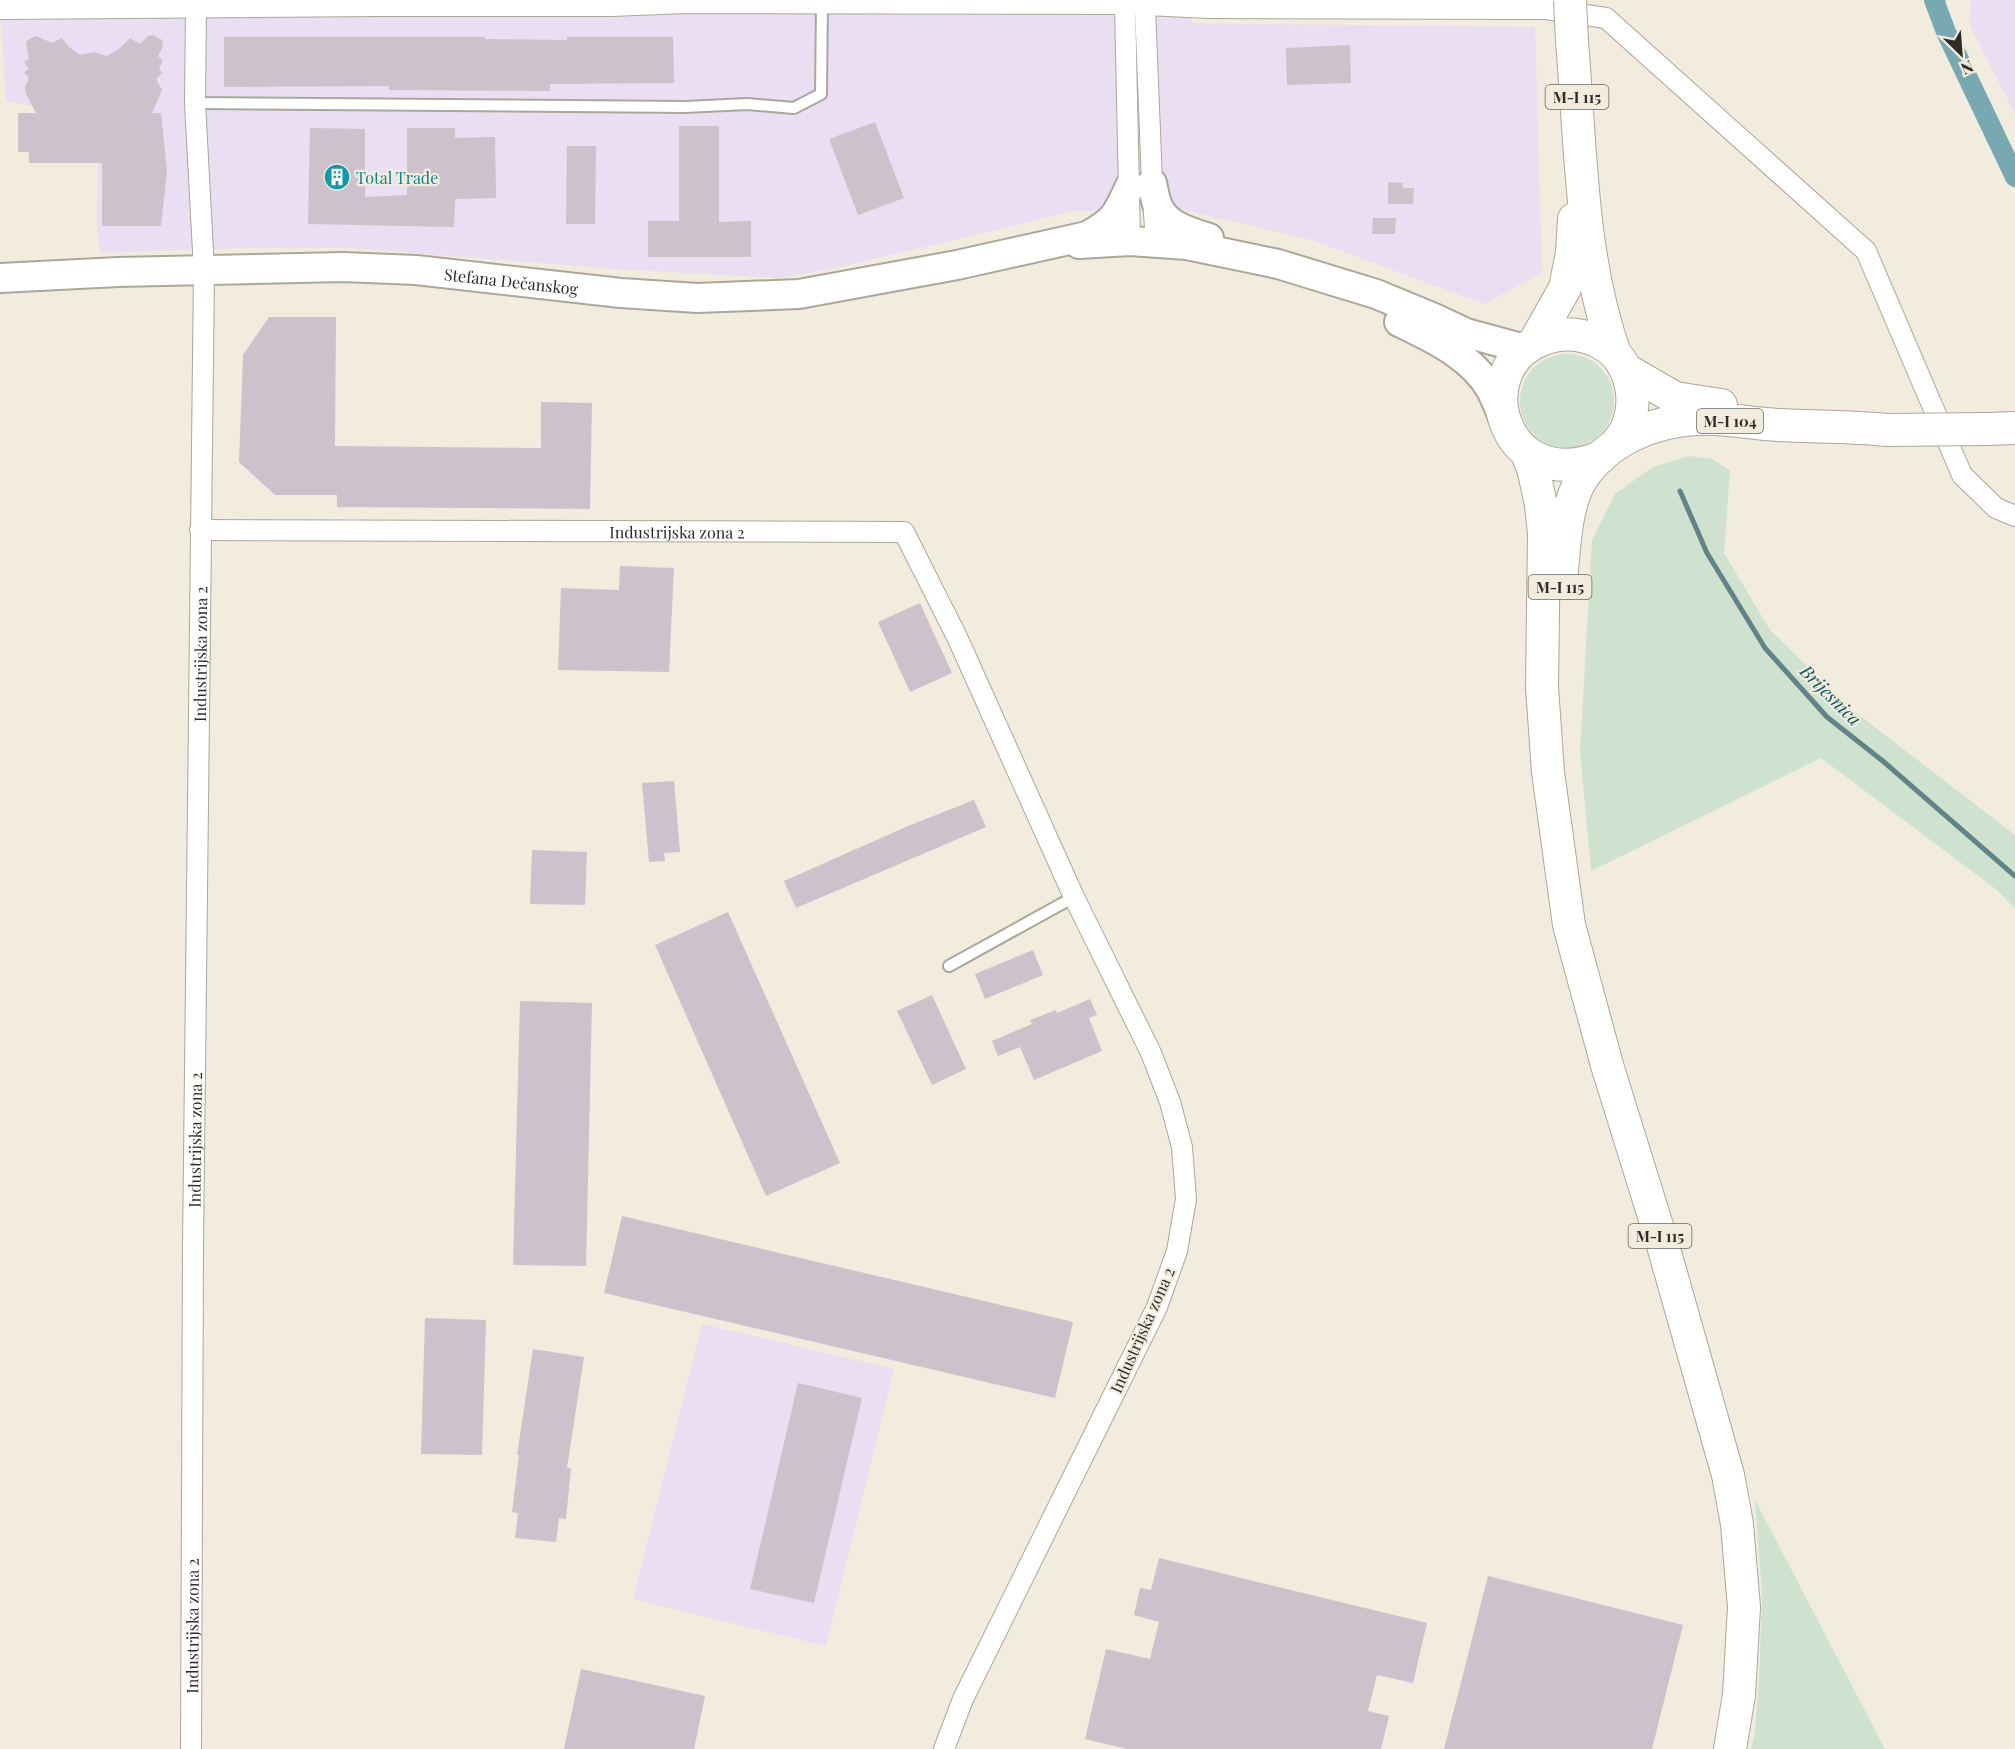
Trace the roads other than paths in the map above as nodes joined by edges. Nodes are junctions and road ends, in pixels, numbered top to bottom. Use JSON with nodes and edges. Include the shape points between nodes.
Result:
{"nodes":[{"id":1,"x":1570,"y":0,"type":"edge"},
{"id":2,"x":1125,"y":2,"type":"edge"},
{"id":3,"x":377,"y":3,"type":"edge"},
{"id":4,"x":822,"y":3,"type":"junction"},
{"id":5,"x":1145,"y":3,"type":"edge"},
{"id":6,"x":0,"y":9,"type":"edge"},
{"id":7,"x":196,"y":9,"type":"junction"},
{"id":8,"x":195,"y":102,"type":"junction"},
{"id":9,"x":1580,"y":153,"type":"junction"},
{"id":10,"x":1141,"y":185,"type":"junction"},
{"id":11,"x":1143,"y":242,"type":"junction"},
{"id":12,"x":1018,"y":253,"type":"junction"},
{"id":13,"x":1278,"y":264,"type":"junction"},
{"id":14,"x":204,"y":270,"type":"junction"},
{"id":15,"x":1308,"y":272,"type":"junction"},
{"id":16,"x":0,"y":278,"type":"edge"},
{"id":17,"x":1529,"y":346,"type":"junction"},
{"id":18,"x":1620,"y":361,"type":"junction"},
{"id":19,"x":1504,"y":421,"type":"junction"},
{"id":20,"x":1849,"y":426,"type":"junction"},
{"id":21,"x":2002,"y":428,"type":"edge"},
{"id":22,"x":1609,"y":451,"type":"junction"},
{"id":23,"x":1527,"y":453,"type":"junction"},
{"id":24,"x":2015,"y":516,"type":"edge"},
{"id":25,"x":200,"y":530,"type":"junction"},
{"id":26,"x":1546,"y":726,"type":"junction"},
{"id":27,"x":1074,"y":897,"type":"junction"},
{"id":28,"x":949,"y":966,"type":"dead end"},
{"id":29,"x":191,"y":1749,"type":"edge"},
{"id":30,"x":944,"y":1749,"type":"edge"},
{"id":31,"x":1730,"y":1749,"type":"edge"}],
"edges":[{"from":1,"to":9,"type":"main road","number":"M-I 115","bridge":true},
{"from":2,"to":4,"type":"street"},
{"from":2,"to":5,"type":"street"},
{"from":2,"to":10,"type":"street"},
{"from":3,"to":4,"type":"street"},
{"from":3,"to":7,"type":"street"},
{"from":4,"to":8,"type":"lane","via":[[821,94],[794,108],[747,104],[684,107]]},
{"from":5,"to":10,"type":"street"},
{"from":5,"to":24,"type":"street","via":[[1546,9],[1606,18],[1866,251],[1962,475],[1996,508]]},
{"from":6,"to":7,"type":"street"},
{"from":7,"to":8,"type":"street","name":"Industrijska zona 2"},
{"from":8,"to":14,"type":"street","name":"Industrijska zona 2"},
{"from":9,"to":17,"type":"main road","number":"M-I 115","via":[[1572,253],[1565,288]]},
{"from":9,"to":18,"type":"main road","number":"M-I 115","via":[[1593,273],[1601,312]]},
{"from":10,"to":11,"type":"street"},
{"from":10,"to":11,"type":"street"},
{"from":10,"to":12,"type":"main road","via":[[1107,225],[1087,236]]},
{"from":10,"to":13,"type":"main road","via":[[1167,219],[1179,228]]},
{"from":11,"to":12,"type":"main road","via":[[1075,244]]},
{"from":11,"to":13,"type":"main road","via":[[1221,251]]},
{"from":12,"to":14,"type":"main road","name":"Stefana Dečanskog","via":[[798,294],[697,298],[416,270]]},
{"from":13,"to":15,"type":"main road"},
{"from":14,"to":16,"type":"main road","name":"Stefana Dečanskog"},
{"from":14,"to":25,"type":"street","name":"Industrijska zona 2"},
{"from":15,"to":17,"type":"main road","via":[[1376,294],[1466,333]]},
{"from":15,"to":19,"type":"main road","via":[[1464,359],[1491,389]]},
{"from":17,"to":18,"type":"main road","via":[[1550,336],[1585,336],[1601,343]]},
{"from":17,"to":19,"type":"main road","number":"M-I 115","via":[[1512,364],[1503,382]]},
{"from":18,"to":20,"type":"main road","number":"M-I 104","via":[[1675,398],[1777,411]]},
{"from":18,"to":22,"type":"main road","number":"M-I 115","via":[[1632,388],[1633,408],[1627,427]]},
{"from":19,"to":23,"type":"main road","number":"M-I 115","via":[[1513,439]]},
{"from":20,"to":21,"type":"main road","number":"M-I 104","bridge":true,"via":[[1887,430]]},
{"from":20,"to":22,"type":"main road","number":"M-I 104","via":[[1699,418],[1670,421],[1647,428]]},
{"from":22,"to":23,"type":"main road","number":"M-I 115","via":[[1583,464],[1563,466]]},
{"from":22,"to":26,"type":"main road","number":"M-I 115","via":[[1581,480],[1573,496]]},
{"from":23,"to":26,"type":"main road","number":"M-I 115","via":[[1539,493],[1544,534],[1542,687]]},
{"from":25,"to":27,"type":"street","name":"Industrijska zona 2","via":[[904,532],[957,637]]},
{"from":25,"to":29,"type":"street","name":"Industrijska zona 2"},
{"from":26,"to":31,"type":"main road","number":"M-I 115","via":[[1548,772],[1569,925],[1728,1475],[1737,1524],[1744,1607],[1739,1695]]},
{"from":27,"to":28,"type":"lane"},
{"from":27,"to":30,"type":"street","name":"Industrijska zona 2","via":[[1141,1030],[1170,1102],[1182,1147],[1186,1199],[1177,1251],[1156,1307],[963,1699]]}]}
